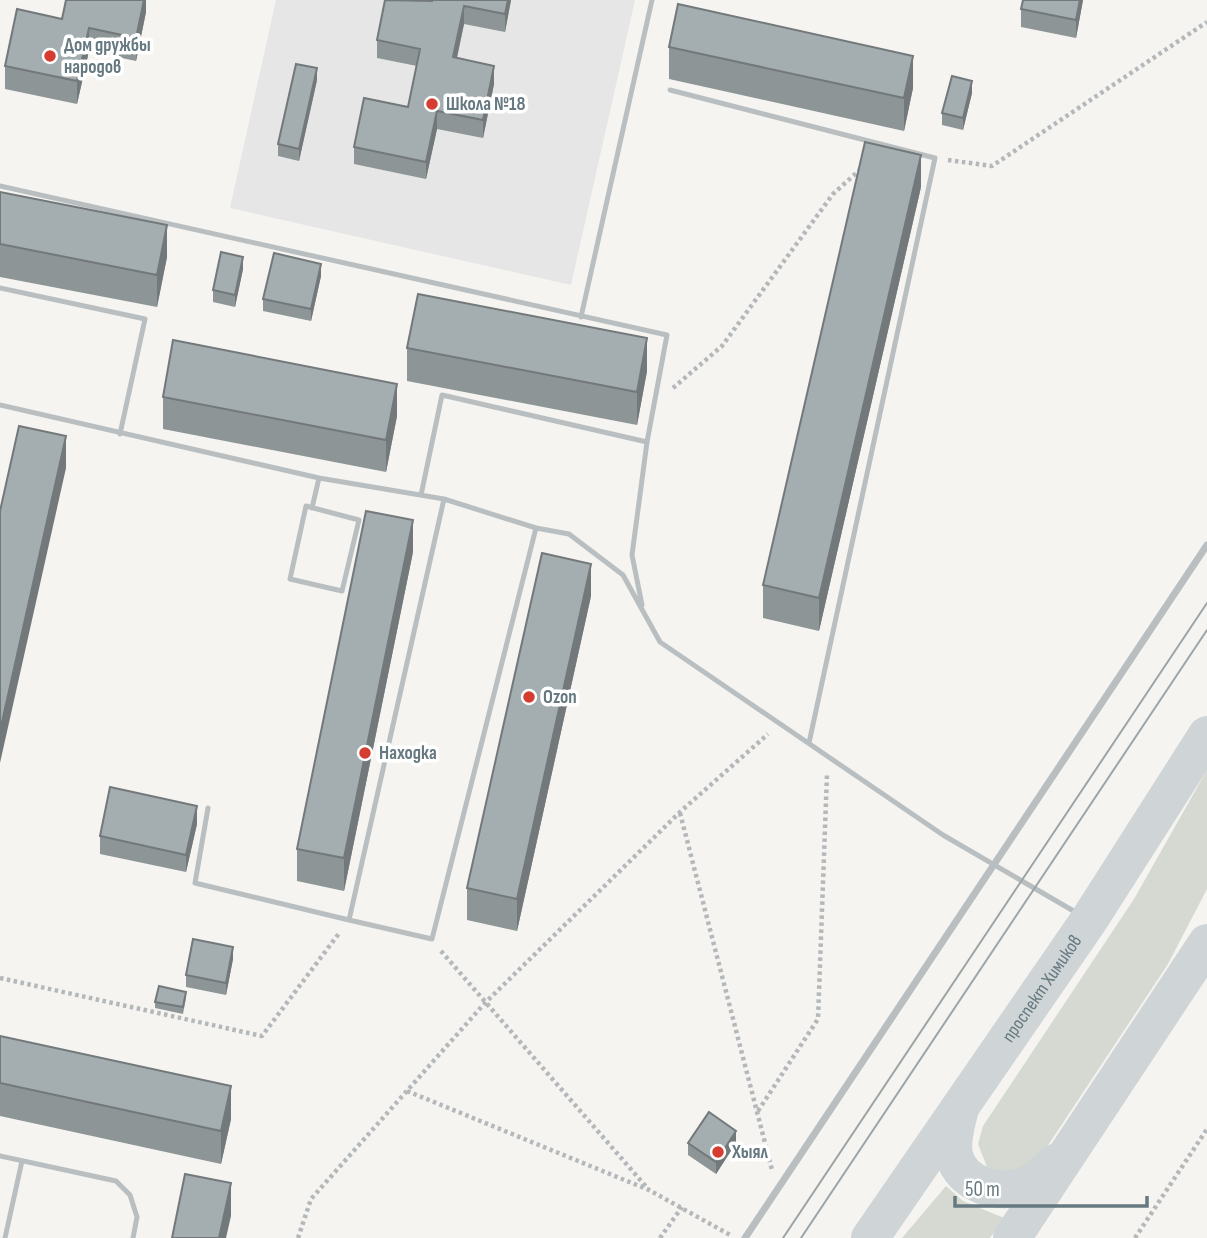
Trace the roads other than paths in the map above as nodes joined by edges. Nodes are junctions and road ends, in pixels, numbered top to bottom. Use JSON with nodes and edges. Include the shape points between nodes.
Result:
{"nodes":[{"id":1,"x":652,"y":0,"type":"edge"},
{"id":2,"x":670,"y":90,"type":"dead end"},
{"id":3,"x":0,"y":186,"type":"edge"},
{"id":4,"x":0,"y":288,"type":"edge"},
{"id":5,"x":581,"y":317,"type":"junction"},
{"id":6,"x":0,"y":405,"type":"edge"},
{"id":7,"x":120,"y":434,"type":"junction"},
{"id":8,"x":647,"y":442,"type":"junction"},
{"id":9,"x":319,"y":478,"type":"junction"},
{"id":10,"x":421,"y":495,"type":"junction"},
{"id":11,"x":443,"y":499,"type":"junction"},
{"id":12,"x":312,"y":508,"type":"junction"},
{"id":13,"x":536,"y":528,"type":"junction"},
{"id":14,"x":1207,"y":545,"type":"edge"},
{"id":15,"x":643,"y":611,"type":"junction"},
{"id":16,"x":1207,"y":735,"type":"edge"},
{"id":17,"x":809,"y":743,"type":"junction"},
{"id":18,"x":208,"y":808,"type":"dead end"},
{"id":19,"x":994,"y":865,"type":"junction"},
{"id":20,"x":349,"y":920,"type":"junction"},
{"id":21,"x":1089,"y":920,"type":"junction"},
{"id":22,"x":1207,"y":943,"type":"edge"},
{"id":23,"x":960,"y":1110,"type":"junction"},
{"id":24,"x":1067,"y":1154,"type":"junction"},
{"id":25,"x":0,"y":1156,"type":"edge"},
{"id":26,"x":22,"y":1161,"type":"junction"},
{"id":27,"x":5,"y":1238,"type":"edge"},
{"id":28,"x":133,"y":1238,"type":"edge"},
{"id":29,"x":745,"y":1238,"type":"edge"},
{"id":30,"x":870,"y":1238,"type":"edge"},
{"id":31,"x":1012,"y":1238,"type":"edge"}],
"edges":[{"from":1,"to":5,"type":"lane"},
{"from":2,"to":17,"type":"lane","via":[[935,158]]},
{"from":3,"to":5,"type":"lane"},
{"from":4,"to":7,"type":"lane","via":[[145,319]]},
{"from":5,"to":8,"type":"lane","via":[[667,335]]},
{"from":6,"to":7,"type":"lane"},
{"from":7,"to":9,"type":"lane"},
{"from":8,"to":10,"type":"lane","via":[[442,395]]},
{"from":8,"to":15,"type":"lane","via":[[632,555]]},
{"from":9,"to":10,"type":"lane"},
{"from":9,"to":12,"type":"lane"},
{"from":10,"to":11,"type":"lane"},
{"from":11,"to":13,"type":"lane"},
{"from":11,"to":20,"type":"lane"},
{"from":12,"to":12,"type":"lane","via":[[359,520],[342,591],[290,579],[306,506]]},
{"from":13,"to":15,"type":"lane","via":[[569,534],[623,575]]},
{"from":13,"to":20,"type":"lane","via":[[432,939]]},
{"from":14,"to":19,"type":"street"},
{"from":15,"to":17,"type":"lane","via":[[660,642]]},
{"from":16,"to":21,"type":"main road","name":"проспект Химиков"},
{"from":17,"to":19,"type":"lane"},
{"from":18,"to":20,"type":"lane","via":[[195,883]]},
{"from":19,"to":21,"type":"lane"},
{"from":19,"to":29,"type":"street"},
{"from":21,"to":23,"type":"main road","name":"проспект Химиков"},
{"from":22,"to":24,"type":"main road"},
{"from":23,"to":24,"type":"main road","via":[[954,1156],[966,1174],[983,1186],[1003,1190],[1024,1186]]},
{"from":23,"to":30,"type":"main road","name":"проспект Химиков"},
{"from":24,"to":31,"type":"main road"},
{"from":25,"to":26,"type":"lane"},
{"from":26,"to":27,"type":"lane"},
{"from":26,"to":28,"type":"lane","via":[[116,1181],[130,1195],[137,1217]]}]}
